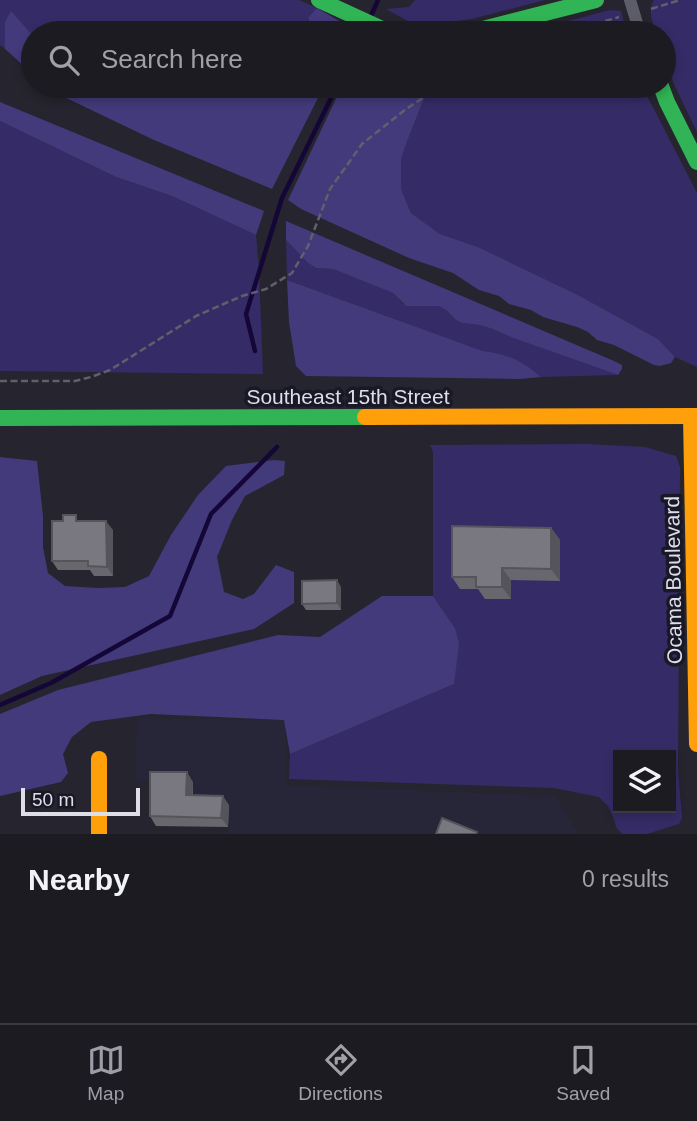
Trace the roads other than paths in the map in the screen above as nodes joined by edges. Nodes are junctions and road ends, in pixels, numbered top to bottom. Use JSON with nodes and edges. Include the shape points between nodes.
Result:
{"nodes":[{"id":1,"x":319,"y":0,"type":"edge"},
{"id":2,"x":596,"y":0,"type":"edge"},
{"id":3,"x":630,"y":0,"type":"edge"},
{"id":4,"x":365,"y":21,"type":"edge"},
{"id":5,"x":514,"y":21,"type":"edge"},
{"id":6,"x":636,"y":21,"type":"edge"},
{"id":7,"x":666,"y":98,"type":"edge"},
{"id":8,"x":697,"y":162,"type":"edge"},
{"id":9,"x":694,"y":416,"type":"edge"},
{"id":10,"x":0,"y":418,"type":"edge"},
{"id":11,"x":697,"y":744,"type":"edge"},
{"id":12,"x":99,"y":759,"type":"dead end"},
{"id":13,"x":99,"y":834,"type":"edge"}],
"edges":[{"from":1,"to":4,"type":"street"},
{"from":2,"to":5,"type":"street"},
{"from":3,"to":6,"type":"street"},
{"from":7,"to":8,"type":"street"},
{"from":9,"to":10,"type":"street","name":"Southeast 15th Street"},
{"from":9,"to":11,"type":"street","name":"Ocama Boulevard"},
{"from":12,"to":13,"type":"street"}]}
